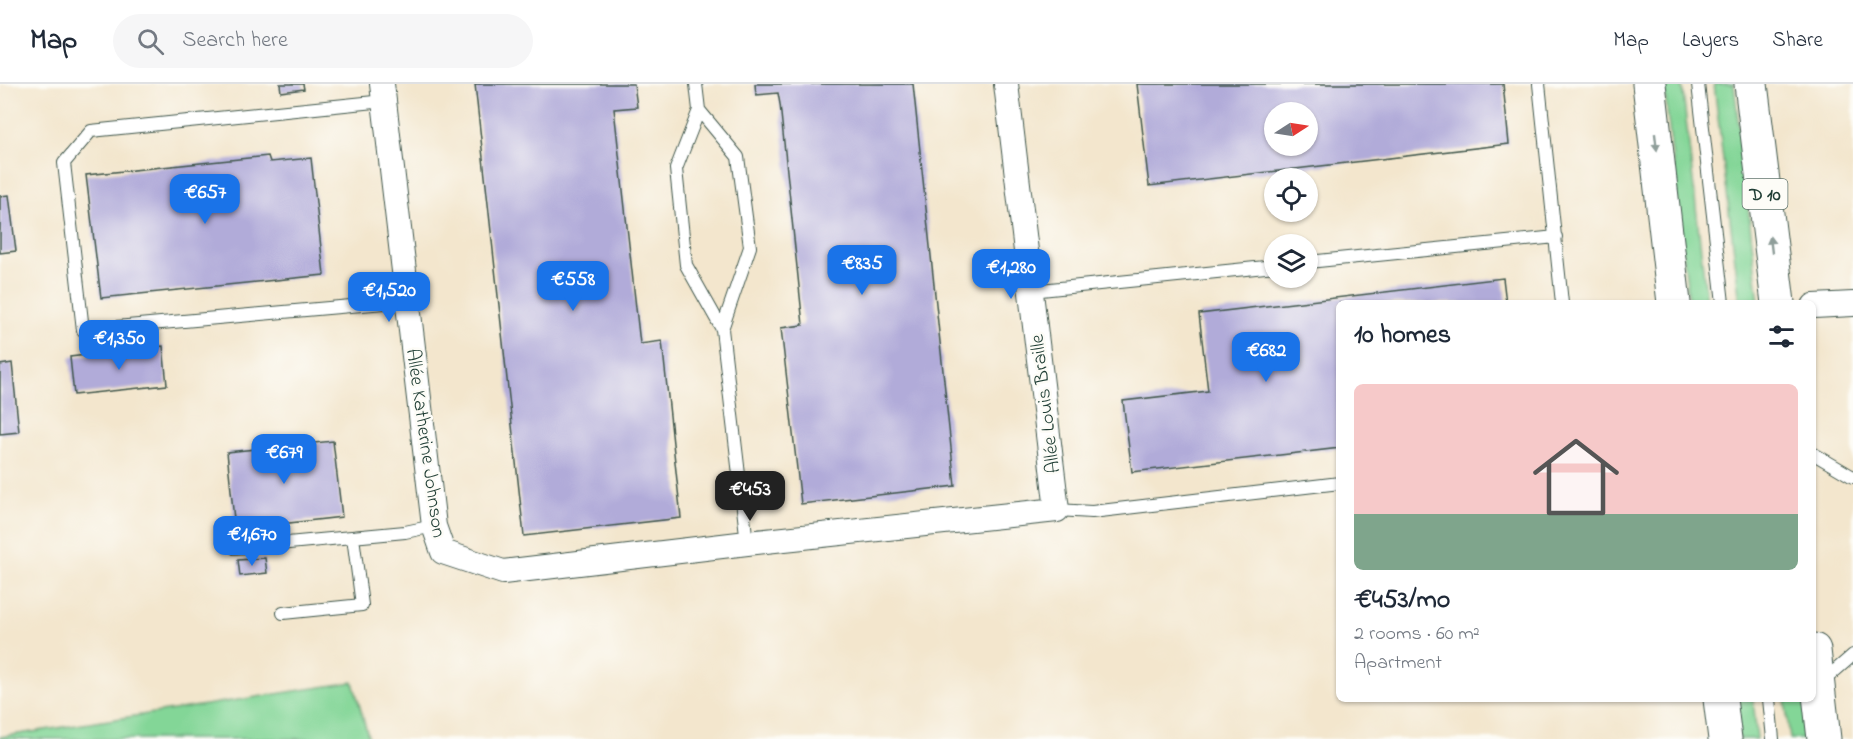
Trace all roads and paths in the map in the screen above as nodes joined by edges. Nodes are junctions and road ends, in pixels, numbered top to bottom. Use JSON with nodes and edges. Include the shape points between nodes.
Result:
{"nodes":[{"id":1,"x":696,"y":84,"type":"edge"},
{"id":2,"x":1006,"y":84,"type":"edge"},
{"id":3,"x":1539,"y":84,"type":"edge"},
{"id":4,"x":1649,"y":84,"type":"edge"},
{"id":5,"x":1698,"y":84,"type":"edge"},
{"id":6,"x":1751,"y":84,"type":"edge"},
{"id":7,"x":383,"y":93,"type":"edge"},
{"id":8,"x":699,"y":110,"type":"junction"},
{"id":9,"x":1556,"y":237,"type":"junction"},
{"id":10,"x":1318,"y":261,"type":"edge"},
{"id":11,"x":1264,"y":267,"type":"edge"},
{"id":12,"x":1031,"y":291,"type":"junction"},
{"id":13,"x":1562,"y":300,"type":"edge"},
{"id":14,"x":1674,"y":300,"type":"edge"},
{"id":15,"x":1723,"y":300,"type":"edge"},
{"id":16,"x":1778,"y":300,"type":"edge"},
{"id":17,"x":407,"y":301,"type":"junction"},
{"id":18,"x":1853,"y":304,"type":"edge"},
{"id":19,"x":1816,"y":306,"type":"edge"},
{"id":20,"x":722,"y":329,"type":"junction"},
{"id":21,"x":1816,"y":455,"type":"edge"},
{"id":22,"x":1853,"y":477,"type":"edge"},
{"id":23,"x":1336,"y":483,"type":"edge"},
{"id":24,"x":1057,"y":510,"type":"junction"},
{"id":25,"x":434,"y":526,"type":"junction"},
{"id":26,"x":353,"y":537,"type":"junction"},
{"id":27,"x":747,"y":543,"type":"junction"},
{"id":28,"x":235,"y":549,"type":"dead end"},
{"id":29,"x":283,"y":613,"type":"dead end"},
{"id":30,"x":1853,"y":655,"type":"edge"},
{"id":31,"x":1816,"y":668,"type":"edge"},
{"id":32,"x":1818,"y":685,"type":"junction"},
{"id":33,"x":1720,"y":702,"type":"edge"},
{"id":34,"x":1768,"y":702,"type":"edge"},
{"id":35,"x":1725,"y":739,"type":"edge"},
{"id":36,"x":1773,"y":739,"type":"edge"},
{"id":37,"x":1824,"y":739,"type":"edge"}],
"edges":[{"from":1,"to":8,"type":"lane"},
{"from":2,"to":12,"type":"street","name":"Allée Louis Braille"},
{"from":3,"to":9,"type":"lane"},
{"from":4,"to":14,"type":"main road","one_way":true},
{"from":5,"to":15,"type":"lane"},
{"from":16,"to":6,"type":"main road","number":"D 10","one_way":true},
{"from":7,"to":17,"type":"street","name":"Allée Katherine Johnson"},
{"from":7,"to":17,"type":"lane","via":[[92,131],[64,164],[83,330]]},
{"from":8,"to":20,"type":"lane","via":[[676,169],[686,265]]},
{"from":8,"to":20,"type":"lane","via":[[738,157],[750,247]]},
{"from":9,"to":10,"type":"lane"},
{"from":9,"to":13,"type":"lane"},
{"from":11,"to":12,"type":"lane"},
{"from":12,"to":24,"type":"street","name":"Allée Louis Braille"},
{"from":17,"to":25,"type":"street","name":"Allée Katherine Johnson"},
{"from":18,"to":19,"type":"street"},
{"from":20,"to":27,"type":"lane"},
{"from":21,"to":22,"type":"lane"},
{"from":23,"to":24,"type":"lane","via":[[1092,512]]},
{"from":24,"to":27,"type":"street"},
{"from":25,"to":26,"type":"lane"},
{"from":25,"to":27,"type":"street","name":"Allée Katherine Johnson","via":[[443,552],[503,572]]},
{"from":26,"to":28,"type":"lane"},
{"from":26,"to":29,"type":"lane","via":[[362,605]]},
{"from":30,"to":32,"type":"lane"},
{"from":31,"to":32,"type":"main road"},
{"from":32,"to":37,"type":"main road"},
{"from":33,"to":35,"type":"main road"},
{"from":34,"to":36,"type":"lane"}]}
